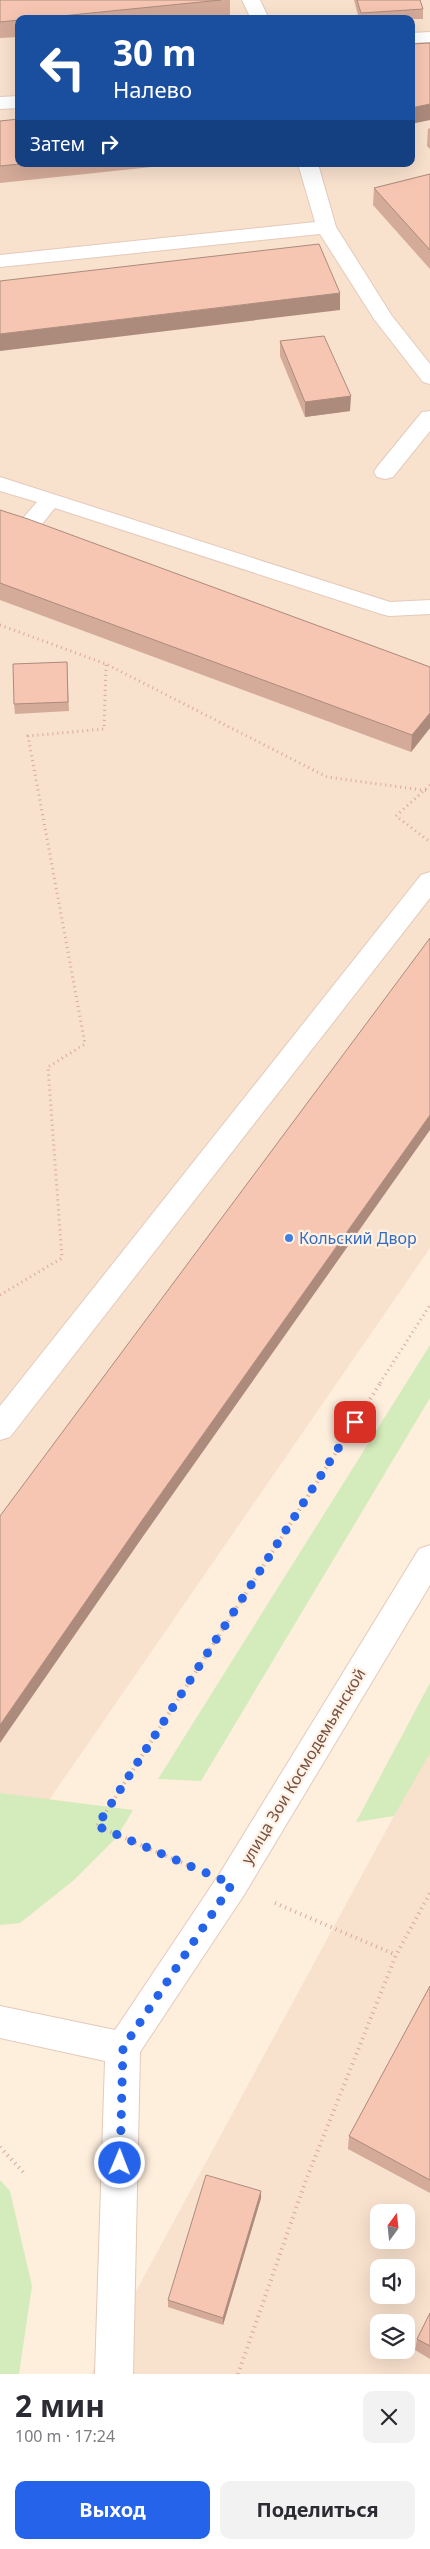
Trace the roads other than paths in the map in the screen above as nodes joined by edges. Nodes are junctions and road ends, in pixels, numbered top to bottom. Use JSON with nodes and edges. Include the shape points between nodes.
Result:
{"nodes":[{"id":1,"x":251,"y":0,"type":"edge"},
{"id":2,"x":258,"y":15,"type":"edge"},
{"id":3,"x":430,"y":37,"type":"edge"},
{"id":4,"x":415,"y":38,"type":"edge"},
{"id":5,"x":15,"y":102,"type":"edge"},
{"id":6,"x":0,"y":103,"type":"edge"},
{"id":7,"x":309,"y":167,"type":"edge"},
{"id":8,"x":326,"y":227,"type":"junction"},
{"id":9,"x":0,"y":261,"type":"edge"},
{"id":10,"x":430,"y":378,"type":"edge"},
{"id":11,"x":430,"y":417,"type":"edge"},
{"id":12,"x":385,"y":472,"type":"dead end"},
{"id":13,"x":0,"y":484,"type":"edge"},
{"id":14,"x":51,"y":499,"type":"junction"},
{"id":15,"x":20,"y":534,"type":"edge"},
{"id":16,"x":430,"y":607,"type":"edge"},
{"id":17,"x":430,"y":881,"type":"edge"},
{"id":18,"x":0,"y":1428,"type":"edge"},
{"id":19,"x":430,"y":1558,"type":"edge"},
{"id":20,"x":0,"y":2022,"type":"edge"},
{"id":21,"x":123,"y":2048,"type":"junction"},
{"id":22,"x":114,"y":2374,"type":"edge"}],
"edges":[{"from":1,"to":2,"type":"street"},
{"from":3,"to":4,"type":"street"},
{"from":5,"to":6,"type":"street"},
{"from":7,"to":8,"type":"street"},
{"from":8,"to":9,"type":"street"},
{"from":8,"to":10,"type":"street","via":[[384,319]]},
{"from":11,"to":12,"type":"street"},
{"from":13,"to":14,"type":"street"},
{"from":14,"to":15,"type":"street"},
{"from":14,"to":16,"type":"street","via":[[389,609]]},
{"from":17,"to":18,"type":"street"},
{"from":19,"to":21,"type":"street","name":"улица Зои Космодемьянской","via":[[232,1884]]},
{"from":20,"to":21,"type":"street"},
{"from":21,"to":22,"type":"street"}]}
